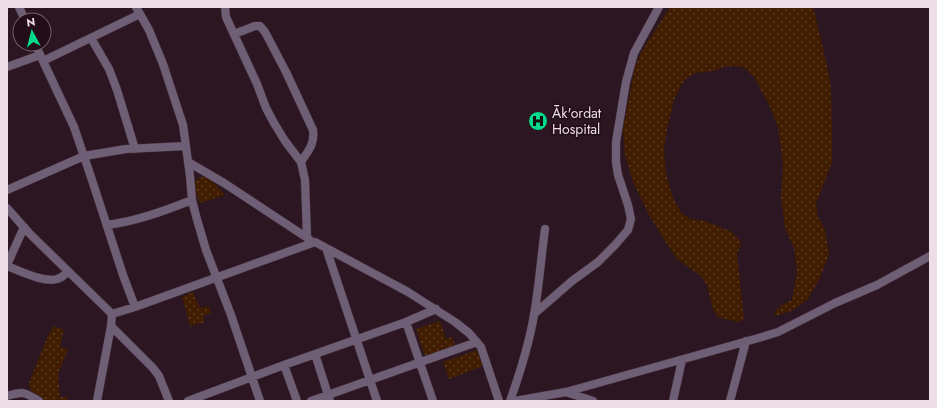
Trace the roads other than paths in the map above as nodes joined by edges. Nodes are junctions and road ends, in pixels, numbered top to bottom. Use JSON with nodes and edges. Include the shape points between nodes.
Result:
{"nodes":[{"id":1,"x":225,"y":7,"type":"edge"},
{"id":2,"x":659,"y":7,"type":"edge"},
{"id":3,"x":138,"y":10,"type":"edge"},
{"id":4,"x":234,"y":34,"type":"junction"},
{"id":5,"x":91,"y":38,"type":"junction"},
{"id":6,"x":39,"y":52,"type":"edge"},
{"id":7,"x":42,"y":58,"type":"junction"},
{"id":8,"x":7,"y":67,"type":"edge"},
{"id":9,"x":186,"y":146,"type":"junction"},
{"id":10,"x":135,"y":149,"type":"junction"},
{"id":11,"x":84,"y":156,"type":"junction"},
{"id":12,"x":188,"y":162,"type":"junction"},
{"id":13,"x":301,"y":162,"type":"junction"},
{"id":14,"x":7,"y":190,"type":"edge"},
{"id":15,"x":192,"y":200,"type":"junction"},
{"id":16,"x":7,"y":208,"type":"edge"},
{"id":17,"x":107,"y":225,"type":"junction"},
{"id":18,"x":24,"y":227,"type":"junction"},
{"id":19,"x":545,"y":229,"type":"dead end"},
{"id":20,"x":307,"y":237,"type":"junction"},
{"id":21,"x":315,"y":242,"type":"junction"},
{"id":22,"x":326,"y":248,"type":"junction"},
{"id":23,"x":930,"y":256,"type":"edge"},
{"id":24,"x":7,"y":265,"type":"edge"},
{"id":25,"x":68,"y":272,"type":"junction"},
{"id":26,"x":217,"y":278,"type":"junction"},
{"id":27,"x":135,"y":307,"type":"junction"},
{"id":28,"x":436,"y":309,"type":"junction"},
{"id":29,"x":112,"y":314,"type":"junction"},
{"id":30,"x":534,"y":314,"type":"junction"},
{"id":31,"x":406,"y":322,"type":"junction"},
{"id":32,"x":111,"y":326,"type":"junction"},
{"id":33,"x":356,"y":339,"type":"junction"},
{"id":34,"x":746,"y":341,"type":"junction"},
{"id":35,"x":477,"y":342,"type":"junction"},
{"id":36,"x":315,"y":354,"type":"junction"},
{"id":37,"x":682,"y":360,"type":"junction"},
{"id":38,"x":420,"y":362,"type":"junction"},
{"id":39,"x":284,"y":365,"type":"junction"},
{"id":40,"x":252,"y":377,"type":"junction"},
{"id":41,"x":370,"y":380,"type":"junction"},
{"id":42,"x":566,"y":392,"type":"junction"},
{"id":43,"x":7,"y":396,"type":"edge"},
{"id":44,"x":329,"y":398,"type":"edge"},
{"id":45,"x":39,"y":401,"type":"edge"},
{"id":46,"x":96,"y":401,"type":"edge"},
{"id":47,"x":169,"y":401,"type":"edge"},
{"id":48,"x":188,"y":401,"type":"edge"},
{"id":49,"x":260,"y":401,"type":"edge"},
{"id":50,"x":297,"y":401,"type":"edge"},
{"id":51,"x":311,"y":401,"type":"edge"},
{"id":52,"x":377,"y":401,"type":"edge"},
{"id":53,"x":433,"y":401,"type":"edge"},
{"id":54,"x":499,"y":401,"type":"edge"},
{"id":55,"x":510,"y":401,"type":"edge"},
{"id":56,"x":515,"y":401,"type":"edge"},
{"id":57,"x":593,"y":401,"type":"edge"},
{"id":58,"x":673,"y":401,"type":"edge"},
{"id":59,"x":730,"y":401,"type":"edge"}],
"edges":[{"from":1,"to":4,"type":"street","via":[[226,17]]},
{"from":2,"to":30,"type":"street","via":[[634,53],[626,82],[616,142],[618,175],[631,219],[628,230],[598,262]]},
{"from":3,"to":5,"type":"street"},
{"from":3,"to":9,"type":"street","via":[[163,64],[183,125]]},
{"from":4,"to":13,"type":"street","via":[[266,108],[285,141]]},
{"from":4,"to":13,"type":"street","via":[[254,26],[260,26],[265,32],[314,130],[314,138]]},
{"from":5,"to":7,"type":"street"},
{"from":5,"to":10,"type":"street","via":[[109,69]]},
{"from":6,"to":7,"type":"street"},
{"from":7,"to":8,"type":"street"},
{"from":7,"to":11,"type":"street","via":[[74,127]]},
{"from":9,"to":10,"type":"street"},
{"from":9,"to":12,"type":"street"},
{"from":10,"to":11,"type":"street"},
{"from":11,"to":14,"type":"street"},
{"from":11,"to":17,"type":"street"},
{"from":12,"to":15,"type":"street"},
{"from":12,"to":20,"type":"street"},
{"from":13,"to":20,"type":"street","via":[[305,180]]},
{"from":15,"to":17,"type":"street","via":[[156,214]]},
{"from":15,"to":26,"type":"street"},
{"from":16,"to":18,"type":"street"},
{"from":17,"to":27,"type":"street"},
{"from":18,"to":24,"type":"street"},
{"from":18,"to":25,"type":"street"},
{"from":19,"to":30,"type":"street"},
{"from":20,"to":21,"type":"street"},
{"from":21,"to":22,"type":"street"},
{"from":21,"to":26,"type":"street"},
{"from":22,"to":28,"type":"street"},
{"from":22,"to":33,"type":"street"},
{"from":23,"to":34,"type":"street","via":[[877,285],[778,332]]},
{"from":24,"to":25,"type":"street","via":[[35,277],[54,280]]},
{"from":25,"to":29,"type":"street"},
{"from":26,"to":27,"type":"street"},
{"from":26,"to":40,"type":"street"},
{"from":27,"to":29,"type":"street"},
{"from":28,"to":31,"type":"street"},
{"from":28,"to":35,"type":"street"},
{"from":29,"to":32,"type":"street"},
{"from":30,"to":55,"type":"street","via":[[529,341]]},
{"from":31,"to":33,"type":"street"},
{"from":31,"to":38,"type":"street"},
{"from":32,"to":46,"type":"street"},
{"from":32,"to":47,"type":"street","via":[[153,368]]},
{"from":33,"to":36,"type":"street"},
{"from":33,"to":41,"type":"street"},
{"from":34,"to":37,"type":"street"},
{"from":34,"to":59,"type":"street"},
{"from":35,"to":38,"type":"street"},
{"from":35,"to":54,"type":"street","via":[[481,347]]},
{"from":36,"to":39,"type":"street"},
{"from":36,"to":44,"type":"street"},
{"from":37,"to":42,"type":"street"},
{"from":37,"to":58,"type":"street"},
{"from":38,"to":41,"type":"street"},
{"from":38,"to":53,"type":"street"},
{"from":39,"to":40,"type":"street"},
{"from":39,"to":50,"type":"street"},
{"from":40,"to":48,"type":"street"},
{"from":40,"to":49,"type":"street"},
{"from":41,"to":44,"type":"street"},
{"from":41,"to":52,"type":"street"},
{"from":42,"to":56,"type":"street"},
{"from":42,"to":57,"type":"street"},
{"from":43,"to":45,"type":"street","via":[[24,392]]},
{"from":44,"to":51,"type":"street"}]}
